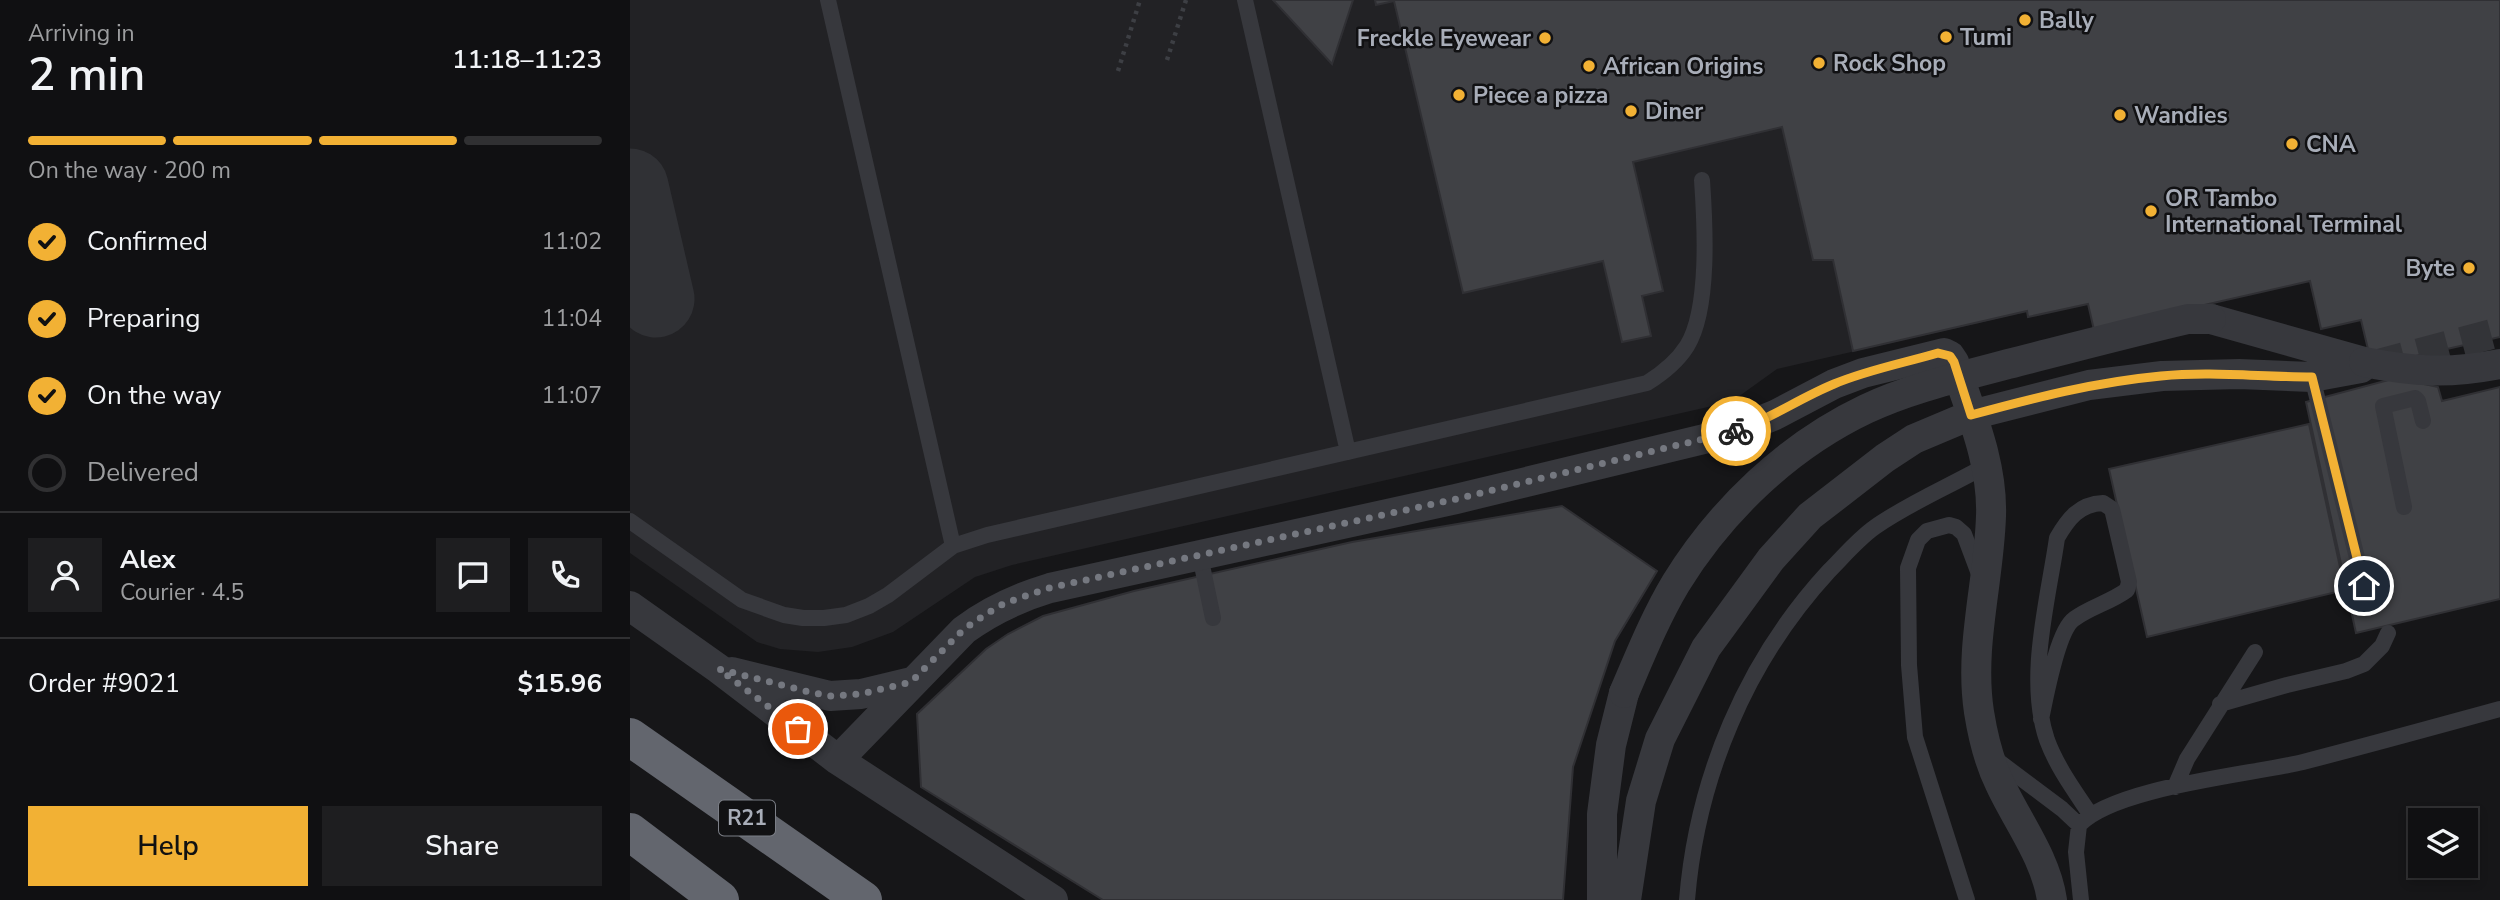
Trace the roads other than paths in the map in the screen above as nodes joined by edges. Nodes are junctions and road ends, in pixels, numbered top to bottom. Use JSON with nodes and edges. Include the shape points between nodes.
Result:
{"nodes":[{"id":1,"x":828,"y":0,"type":"edge"},
{"id":2,"x":1245,"y":0,"type":"edge"},
{"id":3,"x":1702,"y":180,"type":"dead end"},
{"id":4,"x":2500,"y":365,"type":"edge"},
{"id":5,"x":2361,"y":368,"type":"tunnel mouth"},
{"id":6,"x":2312,"y":377,"type":"junction"},
{"id":7,"x":1971,"y":415,"type":"junction"},
{"id":8,"x":2423,"y":421,"type":"dead end"},
{"id":9,"x":1348,"y":452,"type":"junction"},
{"id":10,"x":1987,"y":466,"type":"junction"},
{"id":11,"x":2404,"y":508,"type":"dead end"},
{"id":12,"x":630,"y":521,"type":"edge"},
{"id":13,"x":953,"y":545,"type":"junction"},
{"id":14,"x":1199,"y":556,"type":"junction"},
{"id":15,"x":2364,"y":586,"type":"dead end"},
{"id":16,"x":1983,"y":587,"type":"junction"},
{"id":17,"x":630,"y":606,"type":"edge"},
{"id":18,"x":1213,"y":618,"type":"dead end"},
{"id":19,"x":2388,"y":633,"type":"dead end"},
{"id":20,"x":2255,"y":652,"type":"dead end"},
{"id":21,"x":719,"y":669,"type":"junction"},
{"id":22,"x":911,"y":682,"type":"junction"},
{"id":23,"x":2220,"y":704,"type":"junction"},
{"id":24,"x":2500,"y":709,"type":"edge"},
{"id":25,"x":2041,"y":719,"type":"junction"},
{"id":26,"x":630,"y":737,"type":"edge"},
{"id":27,"x":1989,"y":755,"type":"junction"},
{"id":28,"x":838,"y":760,"type":"junction"},
{"id":29,"x":2175,"y":787,"type":"junction"},
{"id":30,"x":2085,"y":819,"type":"junction"},
{"id":31,"x":630,"y":832,"type":"edge"},
{"id":32,"x":720,"y":900,"type":"edge"},
{"id":33,"x":863,"y":900,"type":"edge"},
{"id":34,"x":1053,"y":900,"type":"edge"},
{"id":35,"x":1602,"y":900,"type":"edge"},
{"id":36,"x":1626,"y":900,"type":"edge"},
{"id":37,"x":1687,"y":900,"type":"edge"},
{"id":38,"x":1967,"y":900,"type":"edge"},
{"id":39,"x":2052,"y":900,"type":"edge"},
{"id":40,"x":2081,"y":900,"type":"edge"}],
"edges":[{"from":1,"to":13,"type":"lane"},
{"from":2,"to":9,"type":"lane"},
{"from":3,"to":9,"type":"lane","via":[[1705,248],[1699,313],[1688,345],[1659,376],[1630,388]]},
{"from":4,"to":35,"type":"street","bridge":true,"via":[[2465,372],[2405,370],[2197,317],[1913,391],[1822,433],[1783,462],[1718,525],[1658,616],[1624,693],[1611,744],[1604,803]]},
{"from":5,"to":6,"type":"street"},
{"from":6,"to":7,"type":"street","via":[[2162,376],[2089,385]]},
{"from":6,"to":15,"type":"lane"},
{"from":7,"to":10,"type":"street"},
{"from":7,"to":14,"type":"street","via":[[1954,362],[1938,353],[1834,384],[1733,432]]},
{"from":7,"to":36,"type":"street","via":[[1914,439],[1849,485],[1811,516],[1742,595],[1706,648],[1660,739],[1641,801]]},
{"from":8,"to":11,"type":"lane","via":[[2415,398],[2383,406]]},
{"from":9,"to":13,"type":"lane"},
{"from":10,"to":16,"type":"street","via":[[1991,514]]},
{"from":10,"to":37,"type":"lane","via":[[1875,527],[1790,617],[1752,678],[1719,746],[1691,855]]},
{"from":12,"to":13,"type":"lane","via":[[742,600],[803,618],[846,615],[869,606]]},
{"from":14,"to":18,"type":"lane"},
{"from":14,"to":22,"type":"street","via":[[1049,588],[1005,603],[964,629]]},
{"from":16,"to":27,"type":"street","via":[[1976,681]]},
{"from":16,"to":38,"type":"lane","via":[[1964,534],[1956,527],[1938,527],[1917,540],[1908,568],[1907,599],[1915,737]]},
{"from":17,"to":21,"type":"street"},
{"from":19,"to":23,"type":"lane","via":[[2364,664]]},
{"from":20,"to":23,"type":"lane"},
{"from":21,"to":22,"type":"street","via":[[830,696]]},
{"from":21,"to":28,"type":"street"},
{"from":22,"to":28,"type":"street"},
{"from":23,"to":29,"type":"lane"},
{"from":24,"to":29,"type":"lane","via":[[2301,762]]},
{"from":25,"to":25,"type":"lane","via":[[2038,663],[2057,538],[2076,511],[2103,503],[2112,509],[2127,590],[2072,620],[2066,628]]},
{"from":25,"to":30,"type":"lane"},
{"from":26,"to":33,"type":"highway","number":"R21"},
{"from":27,"to":30,"type":"lane","via":[[2062,809]]},
{"from":27,"to":39,"type":"street","via":[[2046,876]]},
{"from":28,"to":34,"type":"street"},
{"from":29,"to":30,"type":"lane","via":[[2116,802]]},
{"from":30,"to":40,"type":"lane","via":[[2076,852]]},
{"from":31,"to":32,"type":"highway"}]}
